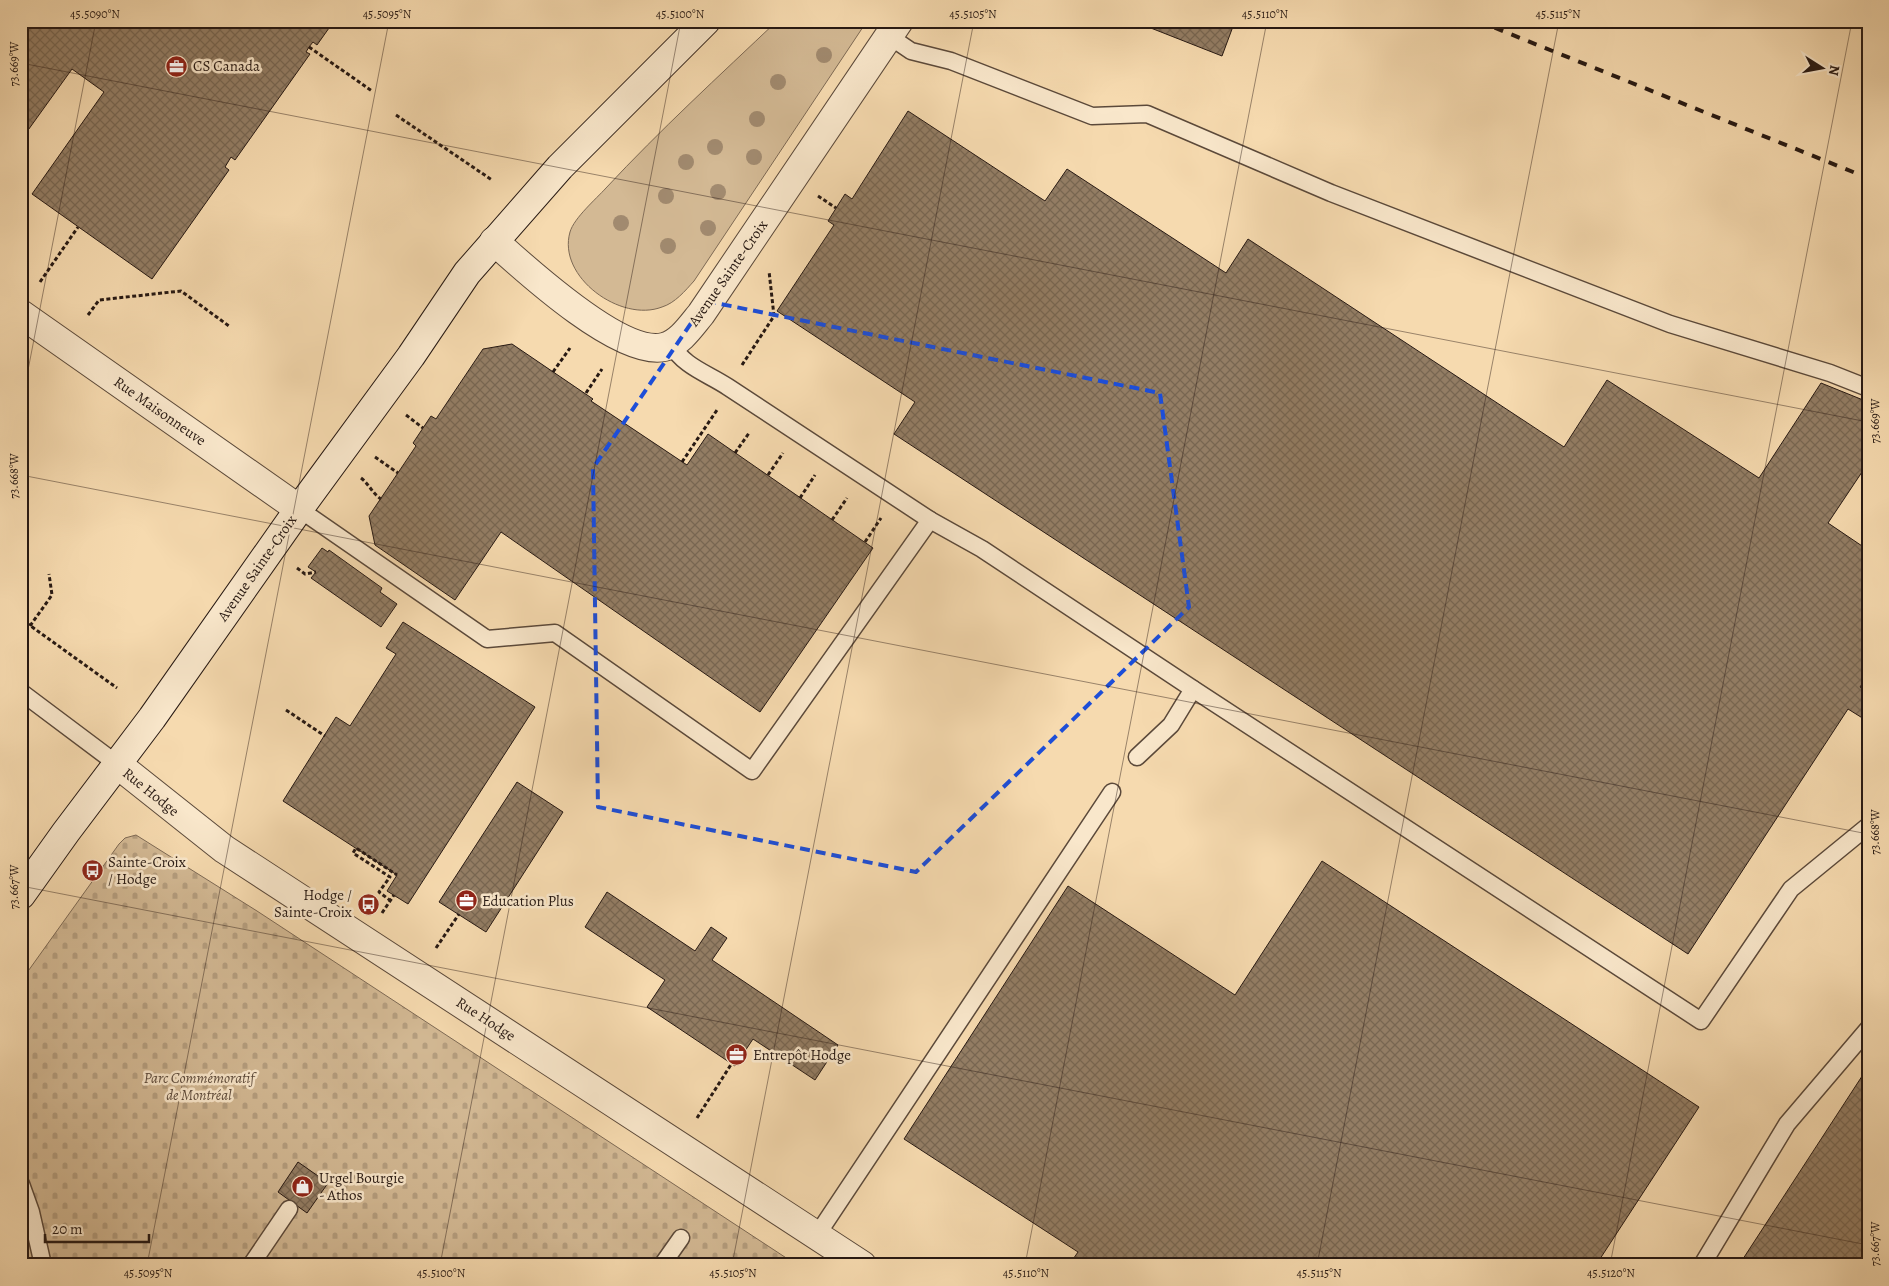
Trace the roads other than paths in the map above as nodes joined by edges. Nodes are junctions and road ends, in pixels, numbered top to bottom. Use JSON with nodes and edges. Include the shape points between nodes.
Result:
{"nodes":[{"id":1,"x":706,"y":21,"type":"edge"},
{"id":2,"x":894,"y":29,"type":"edge"},
{"id":3,"x":494,"y":241,"type":"junction"},
{"id":4,"x":21,"y":314,"type":"edge"},
{"id":5,"x":671,"y":344,"type":"junction"},
{"id":6,"x":1868,"y":388,"type":"edge"},
{"id":7,"x":298,"y":509,"type":"junction"},
{"id":8,"x":930,"y":520,"type":"junction"},
{"id":9,"x":1193,"y":689,"type":"junction"},
{"id":10,"x":21,"y":692,"type":"edge"},
{"id":11,"x":1137,"y":757,"type":"dead end"},
{"id":12,"x":117,"y":764,"type":"junction"},
{"id":13,"x":1112,"y":792,"type":"dead end"},
{"id":14,"x":1868,"y":826,"type":"edge"},
{"id":15,"x":21,"y":895,"type":"edge"},
{"id":16,"x":1868,"y":1028,"type":"edge"},
{"id":17,"x":21,"y":1184,"type":"edge"},
{"id":18,"x":290,"y":1209,"type":"dead end"},
{"id":19,"x":817,"y":1235,"type":"junction"},
{"id":20,"x":681,"y":1238,"type":"dead end"},
{"id":21,"x":43,"y":1265,"type":"edge"},
{"id":22,"x":251,"y":1265,"type":"edge"},
{"id":23,"x":662,"y":1265,"type":"edge"},
{"id":24,"x":862,"y":1265,"type":"edge"},
{"id":25,"x":1702,"y":1265,"type":"edge"}],
"edges":[{"from":1,"to":3,"type":"street","name":"Avenue Sainte-Croix","via":[[591,135]]},
{"from":2,"to":5,"type":"street","name":"Avenue Sainte-Croix","via":[[701,314]]},
{"from":2,"to":6,"type":"lane","via":[[911,50],[952,61],[1092,116],[1147,114],[1332,193],[1670,324],[1830,373]]},
{"from":3,"to":5,"type":"street","via":[[545,287],[595,322],[642,346],[653,348]]},
{"from":3,"to":7,"type":"street","name":"Avenue Sainte-Croix","via":[[467,273],[411,356]]},
{"from":4,"to":7,"type":"street","name":"Rue Maisonneuve"},
{"from":5,"to":8,"type":"lane","via":[[683,361],[696,370],[728,387]]},
{"from":7,"to":8,"type":"lane","via":[[487,639],[555,634],[752,771]]},
{"from":7,"to":12,"type":"street","name":"Avenue Sainte-Croix"},
{"from":8,"to":9,"type":"lane","via":[[982,549]]},
{"from":9,"to":11,"type":"lane","via":[[1171,725]]},
{"from":9,"to":14,"type":"lane","via":[[1701,1021],[1791,889]]},
{"from":10,"to":12,"type":"lane"},
{"from":12,"to":15,"type":"street","name":"Avenue Sainte-Croix"},
{"from":12,"to":19,"type":"street","name":"Rue Hodge","via":[[224,848]]},
{"from":13,"to":19,"type":"lane"},
{"from":16,"to":25,"type":"lane","via":[[1787,1124]]},
{"from":17,"to":21,"type":"lane"},
{"from":18,"to":22,"type":"lane"},
{"from":19,"to":24,"type":"street","name":"Rue Hodge"},
{"from":20,"to":23,"type":"lane"}]}
